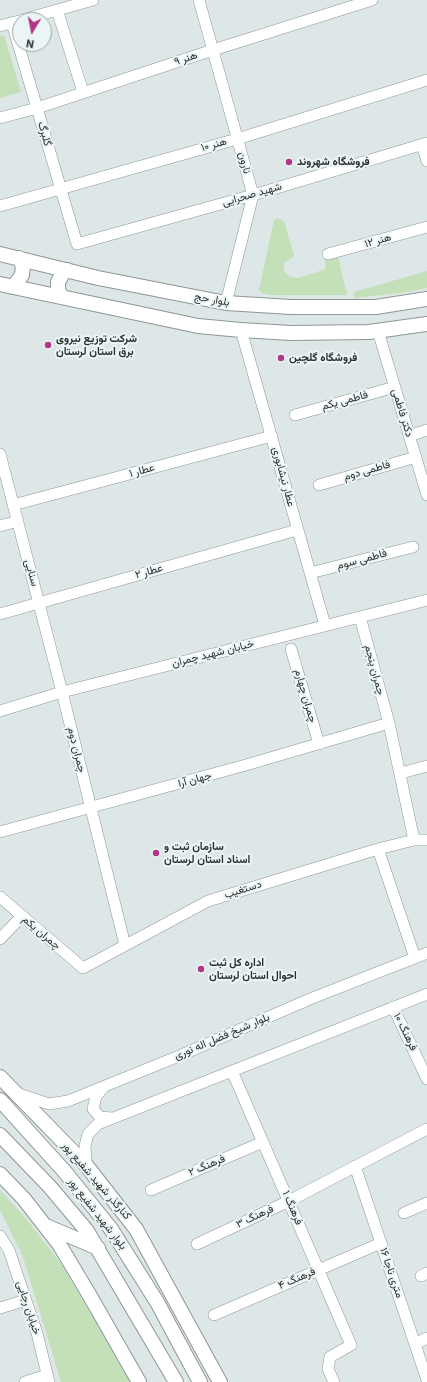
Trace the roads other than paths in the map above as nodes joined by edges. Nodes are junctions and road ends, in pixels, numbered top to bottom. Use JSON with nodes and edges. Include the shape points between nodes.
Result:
{"nodes":[{"id":1,"x":93,"y":0,"type":"edge"},
{"id":2,"x":199,"y":0,"type":"edge"},
{"id":3,"x":372,"y":0,"type":"edge"},
{"id":4,"x":57,"y":10,"type":"junction"},
{"id":5,"x":50,"y":12,"type":"edge"},
{"id":6,"x":12,"y":23,"type":"edge"},
{"id":7,"x":0,"y":26,"type":"edge"},
{"id":8,"x":213,"y":50,"type":"junction"},
{"id":9,"x":25,"y":52,"type":"edge"},
{"id":10,"x":427,"y":80,"type":"edge"},
{"id":11,"x":83,"y":92,"type":"junction"},
{"id":12,"x":37,"y":108,"type":"junction"},
{"id":13,"x":0,"y":118,"type":"edge"},
{"id":14,"x":237,"y":139,"type":"junction"},
{"id":15,"x":425,"y":144,"type":"edge"},
{"id":16,"x":427,"y":161,"type":"edge"},
{"id":17,"x":60,"y":188,"type":"junction"},
{"id":18,"x":253,"y":195,"type":"junction"},
{"id":19,"x":0,"y":206,"type":"edge"},
{"id":20,"x":427,"y":227,"type":"edge"},
{"id":21,"x":77,"y":244,"type":"joint"},
{"id":22,"x":0,"y":254,"type":"edge"},
{"id":23,"x":328,"y":254,"type":"dead end"},
{"id":24,"x":19,"y":258,"type":"junction"},
{"id":25,"x":67,"y":270,"type":"junction"},
{"id":26,"x":7,"y":285,"type":"edge"},
{"id":27,"x":62,"y":298,"type":"junction"},
{"id":28,"x":427,"y":299,"type":"edge"},
{"id":29,"x":226,"y":303,"type":"junction"},
{"id":30,"x":427,"y":324,"type":"edge"},
{"id":31,"x":241,"y":330,"type":"junction"},
{"id":32,"x":378,"y":331,"type":"junction"},
{"id":33,"x":395,"y":387,"type":"junction"},
{"id":34,"x":295,"y":415,"type":"dead end"},
{"id":35,"x":427,"y":430,"type":"edge"},
{"id":36,"x":272,"y":436,"type":"junction"},
{"id":37,"x":409,"y":436,"type":"junction"},
{"id":38,"x":0,"y":454,"type":"edge"},
{"id":39,"x":416,"y":457,"type":"junction"},
{"id":40,"x":319,"y":485,"type":"dead end"},
{"id":41,"x":427,"y":495,"type":"edge"},
{"id":42,"x":13,"y":505,"type":"junction"},
{"id":43,"x":18,"y":521,"type":"junction"},
{"id":44,"x":0,"y":526,"type":"edge"},
{"id":45,"x":297,"y":530,"type":"junction"},
{"id":46,"x":413,"y":547,"type":"dead end"},
{"id":47,"x":310,"y":573,"type":"junction"},
{"id":48,"x":427,"y":600,"type":"edge"},
{"id":49,"x":39,"y":603,"type":"junction"},
{"id":50,"x":0,"y":614,"type":"edge"},
{"id":51,"x":360,"y":617,"type":"junction"},
{"id":52,"x":325,"y":625,"type":"junction"},
{"id":53,"x":291,"y":649,"type":"dead end"},
{"id":54,"x":62,"y":692,"type":"junction"},
{"id":55,"x":0,"y":712,"type":"edge"},
{"id":56,"x":389,"y":723,"type":"junction"},
{"id":57,"x":319,"y":744,"type":"junction"},
{"id":58,"x":427,"y":766,"type":"edge"},
{"id":59,"x":401,"y":773,"type":"junction"},
{"id":60,"x":90,"y":809,"type":"junction"},
{"id":61,"x":0,"y":832,"type":"edge"},
{"id":62,"x":414,"y":840,"type":"junction"},
{"id":63,"x":427,"y":840,"type":"edge"},
{"id":64,"x":378,"y":849,"type":"junction"},
{"id":65,"x":0,"y":897,"type":"edge"},
{"id":66,"x":22,"y":916,"type":"junction"},
{"id":67,"x":0,"y":939,"type":"edge"},
{"id":68,"x":125,"y":945,"type":"junction"},
{"id":69,"x":427,"y":953,"type":"edge"},
{"id":70,"x":415,"y":958,"type":"junction"},
{"id":71,"x":83,"y":968,"type":"joint"},
{"id":72,"x":427,"y":994,"type":"edge"},
{"id":73,"x":392,"y":1007,"type":"junction"},
{"id":74,"x":232,"y":1071,"type":"junction"},
{"id":75,"x":0,"y":1077,"type":"edge"},
{"id":76,"x":427,"y":1079,"type":"edge"},
{"id":77,"x":105,"y":1085,"type":"junction"},
{"id":78,"x":15,"y":1093,"type":"junction"},
{"id":79,"x":0,"y":1100,"type":"edge"},
{"id":80,"x":112,"y":1118,"type":"junction"},
{"id":81,"x":427,"y":1129,"type":"edge"},
{"id":82,"x":0,"y":1135,"type":"edge"},
{"id":83,"x":263,"y":1142,"type":"junction"},
{"id":84,"x":86,"y":1165,"type":"junction"},
{"id":85,"x":355,"y":1166,"type":"junction"},
{"id":86,"x":0,"y":1174,"type":"edge"},
{"id":87,"x":150,"y":1190,"type":"dead end"},
{"id":88,"x":115,"y":1200,"type":"junction"},
{"id":89,"x":289,"y":1201,"type":"junction"},
{"id":90,"x":427,"y":1203,"type":"edge"},
{"id":91,"x":404,"y":1213,"type":"dead end"},
{"id":92,"x":46,"y":1226,"type":"junction"},
{"id":93,"x":0,"y":1236,"type":"edge"},
{"id":94,"x":381,"y":1243,"type":"junction"},
{"id":95,"x":197,"y":1244,"type":"dead end"},
{"id":96,"x":98,"y":1248,"type":"junction"},
{"id":97,"x":135,"y":1265,"type":"junction"},
{"id":98,"x":318,"y":1270,"type":"junction"},
{"id":99,"x":26,"y":1300,"type":"junction"},
{"id":100,"x":0,"y":1308,"type":"edge"},
{"id":101,"x":214,"y":1315,"type":"dead end"},
{"id":102,"x":427,"y":1338,"type":"edge"},
{"id":103,"x":415,"y":1344,"type":"junction"},
{"id":104,"x":48,"y":1379,"type":"edge"},
{"id":105,"x":427,"y":1380,"type":"edge"},
{"id":106,"x":25,"y":1382,"type":"edge"},
{"id":107,"x":139,"y":1382,"type":"edge"},
{"id":108,"x":176,"y":1382,"type":"edge"},
{"id":109,"x":200,"y":1382,"type":"edge"},
{"id":110,"x":220,"y":1382,"type":"edge"},
{"id":111,"x":334,"y":1382,"type":"edge"}],
"edges":[{"from":1,"to":4,"type":"street"},
{"from":2,"to":8,"type":"street","name":"نارون"},
{"from":3,"to":8,"type":"street","name":"هنر ۹"},
{"from":4,"to":5,"type":"street"},
{"from":4,"to":11,"type":"street"},
{"from":6,"to":7,"type":"street"},
{"from":8,"to":11,"type":"street","name":"هنر ۹"},
{"from":8,"to":14,"type":"street","name":"نارون"},
{"from":9,"to":12,"type":"street","name":"گلبرگ"},
{"from":10,"to":14,"type":"street","name":"هنر ۱۰"},
{"from":11,"to":12,"type":"street","name":"هنر ۹"},
{"from":12,"to":13,"type":"street","name":"هنر ۹"},
{"from":12,"to":17,"type":"street","name":"گلبرگ"},
{"from":14,"to":17,"type":"street","name":"هنر ۱۰"},
{"from":14,"to":18,"type":"street","name":"نارون"},
{"from":15,"to":16,"type":"street"},
{"from":15,"to":18,"type":"street","name":"شهید صحرایی"},
{"from":17,"to":19,"type":"street","name":"هنر ۱۰"},
{"from":17,"to":21,"type":"street","name":"گلبرگ"},
{"from":18,"to":21,"type":"street","name":"شهید صحرایی"},
{"from":18,"to":29,"type":"street","name":"نارون"},
{"from":20,"to":23,"type":"street","name":"هنر ۱۲"},
{"from":22,"to":24,"type":"main road","name":"بلوار حج"},
{"from":24,"to":25,"type":"main road","name":"بلوار حج"},
{"from":24,"to":26,"type":"main road","via":[[23,266],[22,275]]},
{"from":25,"to":27,"type":"main road","via":[[58,282]]},
{"from":25,"to":29,"type":"main road","name":"بلوار حج"},
{"from":26,"to":27,"type":"main road"},
{"from":27,"to":31,"type":"main road","via":[[198,326]]},
{"from":28,"to":29,"type":"main road","name":"بلوار حج","via":[[376,307],[291,307]]},
{"from":30,"to":32,"type":"main road"},
{"from":31,"to":32,"type":"main road","via":[[291,333]]},
{"from":31,"to":36,"type":"street","name":"عطار نیشابوری"},
{"from":32,"to":33,"type":"street","name":"دکتر فاطمی"},
{"from":33,"to":34,"type":"street","name":"فاطمی یکم"},
{"from":33,"to":37,"type":"street","name":"دکتر فاطمی"},
{"from":35,"to":37,"type":"street"},
{"from":36,"to":42,"type":"street","name":"عطار ۱"},
{"from":36,"to":45,"type":"street","name":"عطار نیشابوری"},
{"from":37,"to":39,"type":"street","name":"دکتر فاطمی"},
{"from":38,"to":42,"type":"street","name":"سنایی"},
{"from":39,"to":40,"type":"street","name":"فاطمی دوم"},
{"from":39,"to":41,"type":"street","name":"دکتر فاطمی"},
{"from":42,"to":43,"type":"street","name":"سنایی"},
{"from":43,"to":44,"type":"street"},
{"from":43,"to":49,"type":"street","name":"سنایی"},
{"from":45,"to":47,"type":"street","name":"عطار نیشابوری"},
{"from":45,"to":49,"type":"street","name":"عطار ۲"},
{"from":46,"to":47,"type":"street","name":"فاطمی سوم"},
{"from":47,"to":52,"type":"street","name":"عطار نیشابوری"},
{"from":48,"to":51,"type":"street","name":"خیابان شهید چمران"},
{"from":49,"to":50,"type":"street","name":"عطار ۲"},
{"from":49,"to":54,"type":"street","name":"سنایی"},
{"from":51,"to":52,"type":"street","name":"خیابان شهید چمران"},
{"from":51,"to":56,"type":"street","name":"چمران پنجم"},
{"from":52,"to":54,"type":"street","name":"خیابان شهید چمران"},
{"from":53,"to":57,"type":"street","name":"چمران چهارم"},
{"from":54,"to":55,"type":"street","name":"خیابان شهید چمران"},
{"from":54,"to":60,"type":"street","name":"چمران دوم"},
{"from":56,"to":57,"type":"street","name":"جهان آرا"},
{"from":56,"to":59,"type":"street","name":"چمران پنجم"},
{"from":57,"to":60,"type":"street","name":"جهان آرا"},
{"from":58,"to":59,"type":"street"},
{"from":59,"to":62,"type":"street","name":"چمران پنجم"},
{"from":60,"to":61,"type":"street","name":"جهان آرا"},
{"from":60,"to":68,"type":"street","name":"چمران دوم"},
{"from":62,"to":63,"type":"street","name":"دستغیب"},
{"from":62,"to":64,"type":"street","name":"دستغیب"},
{"from":64,"to":68,"type":"street","name":"دستغیب","via":[[208,901]]},
{"from":64,"to":70,"type":"street"},
{"from":65,"to":66,"type":"street","name":"چمران یکم"},
{"from":66,"to":67,"type":"street"},
{"from":66,"to":71,"type":"street","name":"چمران یکم"},
{"from":68,"to":71,"type":"street","name":"دستغیب"},
{"from":69,"to":70,"type":"street","name":"بلوار شیخ فضل اله نوری"},
{"from":70,"to":77,"type":"street","name":"بلوار شیخ فضل اله نوری"},
{"from":72,"to":73,"type":"street"},
{"from":73,"to":74,"type":"street"},
{"from":73,"to":76,"type":"street","name":"فرهنگ ۱۰"},
{"from":74,"to":80,"type":"street"},
{"from":74,"to":83,"type":"street","name":"فرهنگ ۱"},
{"from":75,"to":78,"type":"main road","name":"کنارگذر شهید شفیع پور"},
{"from":77,"to":78,"type":"street","name":"بلوار شیخ فضل اله نوری","via":[[68,1101],[49,1104]]},
{"from":77,"to":80,"type":"street","via":[[96,1096],[94,1109],[100,1117]]},
{"from":78,"to":84,"type":"main road","name":"کنارگذر شهید شفیع پور"},
{"from":79,"to":97,"type":"main road","name":"بلوار شهید شفیع پور","via":[[112,1229]]},
{"from":80,"to":84,"type":"street","via":[[98,1124],[88,1134],[85,1146]]},
{"from":81,"to":85,"type":"street","name":"فرهنگ ۳"},
{"from":82,"to":96,"type":"main road","name":"بلوار شهید شفیع پور","via":[[50,1187]]},
{"from":83,"to":87,"type":"street","name":"فرهنگ ۲"},
{"from":83,"to":89,"type":"street","name":"فرهنگ ۱"},
{"from":84,"to":88,"type":"main road","name":"کنارگذر شهید شفیع پور"},
{"from":85,"to":89,"type":"street","name":"فرهنگ ۳"},
{"from":85,"to":94,"type":"street","name":"۱۶ متری ناجا"},
{"from":86,"to":92,"type":"main road"},
{"from":88,"to":97,"type":"main road"},
{"from":88,"to":110,"type":"main road","name":"کنارگذر شهید شفیع پور","via":[[136,1229]]},
{"from":89,"to":95,"type":"street","name":"فرهنگ ۳"},
{"from":89,"to":98,"type":"street","name":"فرهنگ ۱"},
{"from":90,"to":91,"type":"street"},
{"from":92,"to":96,"type":"main road"},
{"from":92,"to":107,"type":"main road"},
{"from":93,"to":99,"type":"street","name":"خیابان رجایی","via":[[9,1250]]},
{"from":94,"to":98,"type":"street","name":"فرهنگ ۴"},
{"from":94,"to":103,"type":"street","name":"۱۶ متری ناجا"},
{"from":96,"to":108,"type":"main road","name":"بلوار شهید شفیع پور"},
{"from":97,"to":109,"type":"main road","name":"بلوار شهید شفیع پور"},
{"from":98,"to":101,"type":"street","name":"فرهنگ ۴"},
{"from":98,"to":111,"type":"street","name":"فرهنگ ۱","via":[[351,1345],[330,1357],[328,1369]]},
{"from":99,"to":100,"type":"street"},
{"from":99,"to":104,"type":"street","name":"خیابان رجایی"},
{"from":102,"to":103,"type":"street"},
{"from":103,"to":105,"type":"street","name":"۱۶ متری ناجا"},
{"from":104,"to":106,"type":"street"}]}
